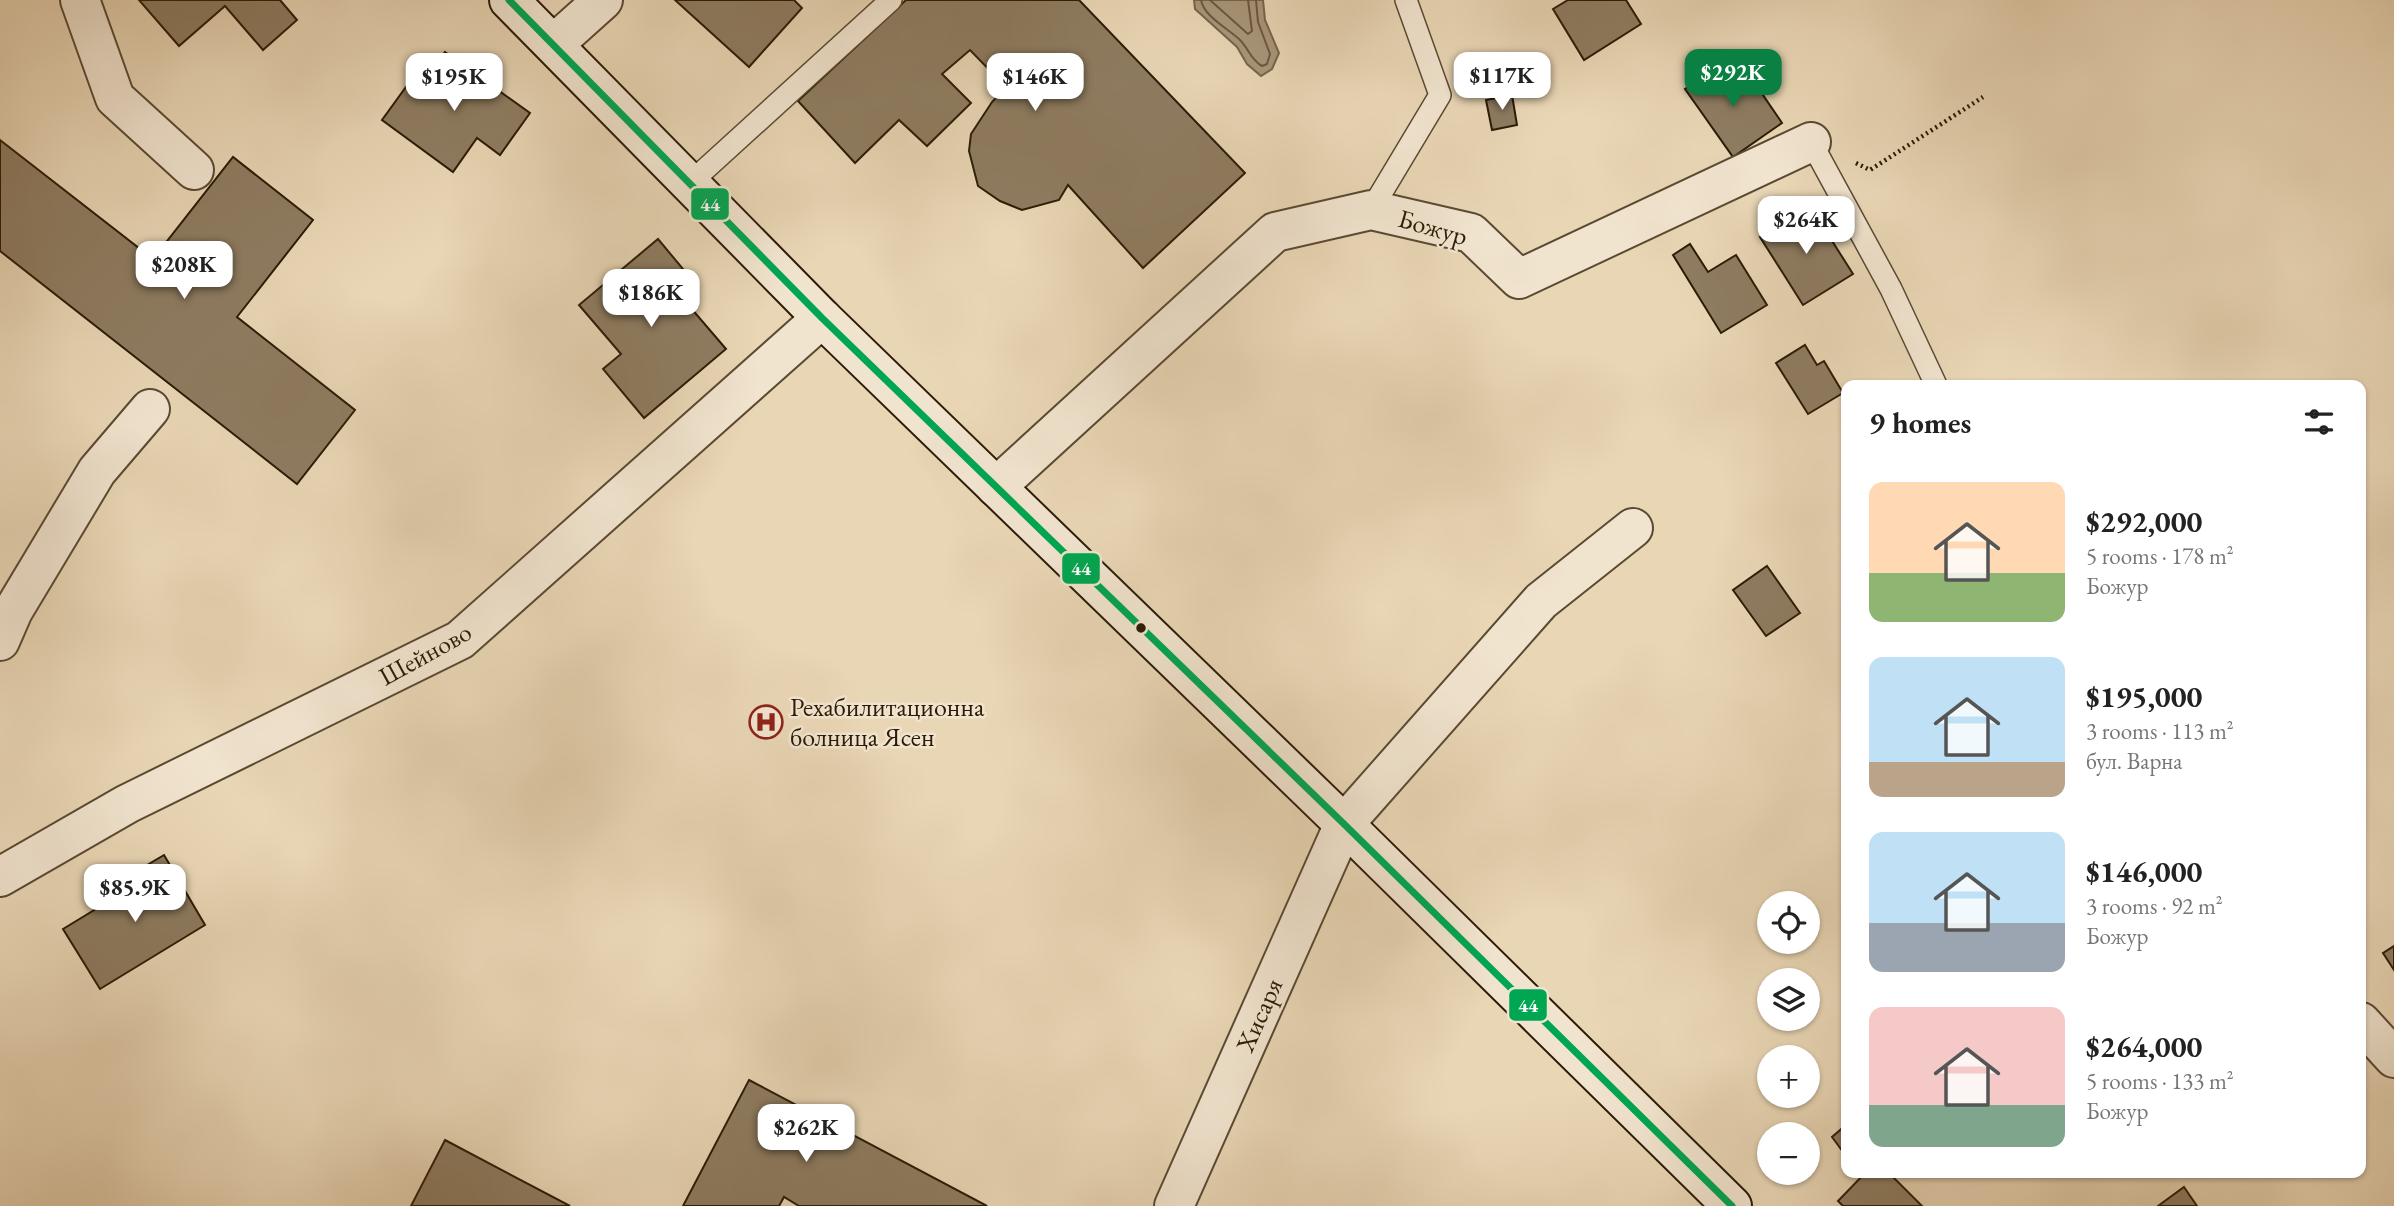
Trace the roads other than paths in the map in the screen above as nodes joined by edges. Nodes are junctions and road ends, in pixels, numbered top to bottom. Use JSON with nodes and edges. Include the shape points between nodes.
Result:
{"nodes":[{"id":1,"x":80,"y":0,"type":"edge"},
{"id":2,"x":509,"y":0,"type":"edge"},
{"id":3,"x":603,"y":0,"type":"edge"},
{"id":4,"x":891,"y":0,"type":"edge"},
{"id":5,"x":1406,"y":0,"type":"edge"},
{"id":6,"x":554,"y":44,"type":"junction"},
{"id":7,"x":1811,"y":142,"type":"joint"},
{"id":8,"x":194,"y":170,"type":"dead end"},
{"id":9,"x":690,"y":183,"type":"junction"},
{"id":10,"x":1371,"y":210,"type":"junction"},
{"id":11,"x":822,"y":318,"type":"junction"},
{"id":12,"x":1934,"y":380,"type":"edge"},
{"id":13,"x":150,"y":409,"type":"dead end"},
{"id":14,"x":996,"y":487,"type":"junction"},
{"id":15,"x":1633,"y":528,"type":"dead end"},
{"id":16,"x":0,"y":640,"type":"edge"},
{"id":17,"x":1344,"y":824,"type":"junction"},
{"id":18,"x":0,"y":877,"type":"edge"},
{"id":19,"x":2366,"y":1027,"type":"edge"},
{"id":20,"x":2394,"y":1058,"type":"edge"},
{"id":21,"x":1174,"y":1206,"type":"edge"},
{"id":22,"x":1732,"y":1206,"type":"edge"}],
"edges":[{"from":1,"to":8,"type":"street","via":[[115,99]]},
{"from":2,"to":6,"type":"street"},
{"from":3,"to":6,"type":"street"},
{"from":4,"to":9,"type":"lane"},
{"from":5,"to":10,"type":"lane","via":[[1440,95]]},
{"from":6,"to":9,"type":"street"},
{"from":7,"to":10,"type":"street","name":"Божур","via":[[1519,279],[1471,233]]},
{"from":7,"to":12,"type":"lane","via":[[1891,289]]},
{"from":9,"to":11,"type":"street"},
{"from":10,"to":14,"type":"street","name":"Божур","via":[[1275,232]]},
{"from":11,"to":14,"type":"street"},
{"from":11,"to":18,"type":"street","name":"Шейново","via":[[460,640],[127,804]]},
{"from":13,"to":16,"type":"street","via":[[97,471]]},
{"from":14,"to":17,"type":"street"},
{"from":15,"to":17,"type":"street","name":"Хисаря","via":[[1541,601]]},
{"from":17,"to":21,"type":"street","name":"Хисаря"},
{"from":17,"to":22,"type":"street"},
{"from":19,"to":20,"type":"street"}]}
